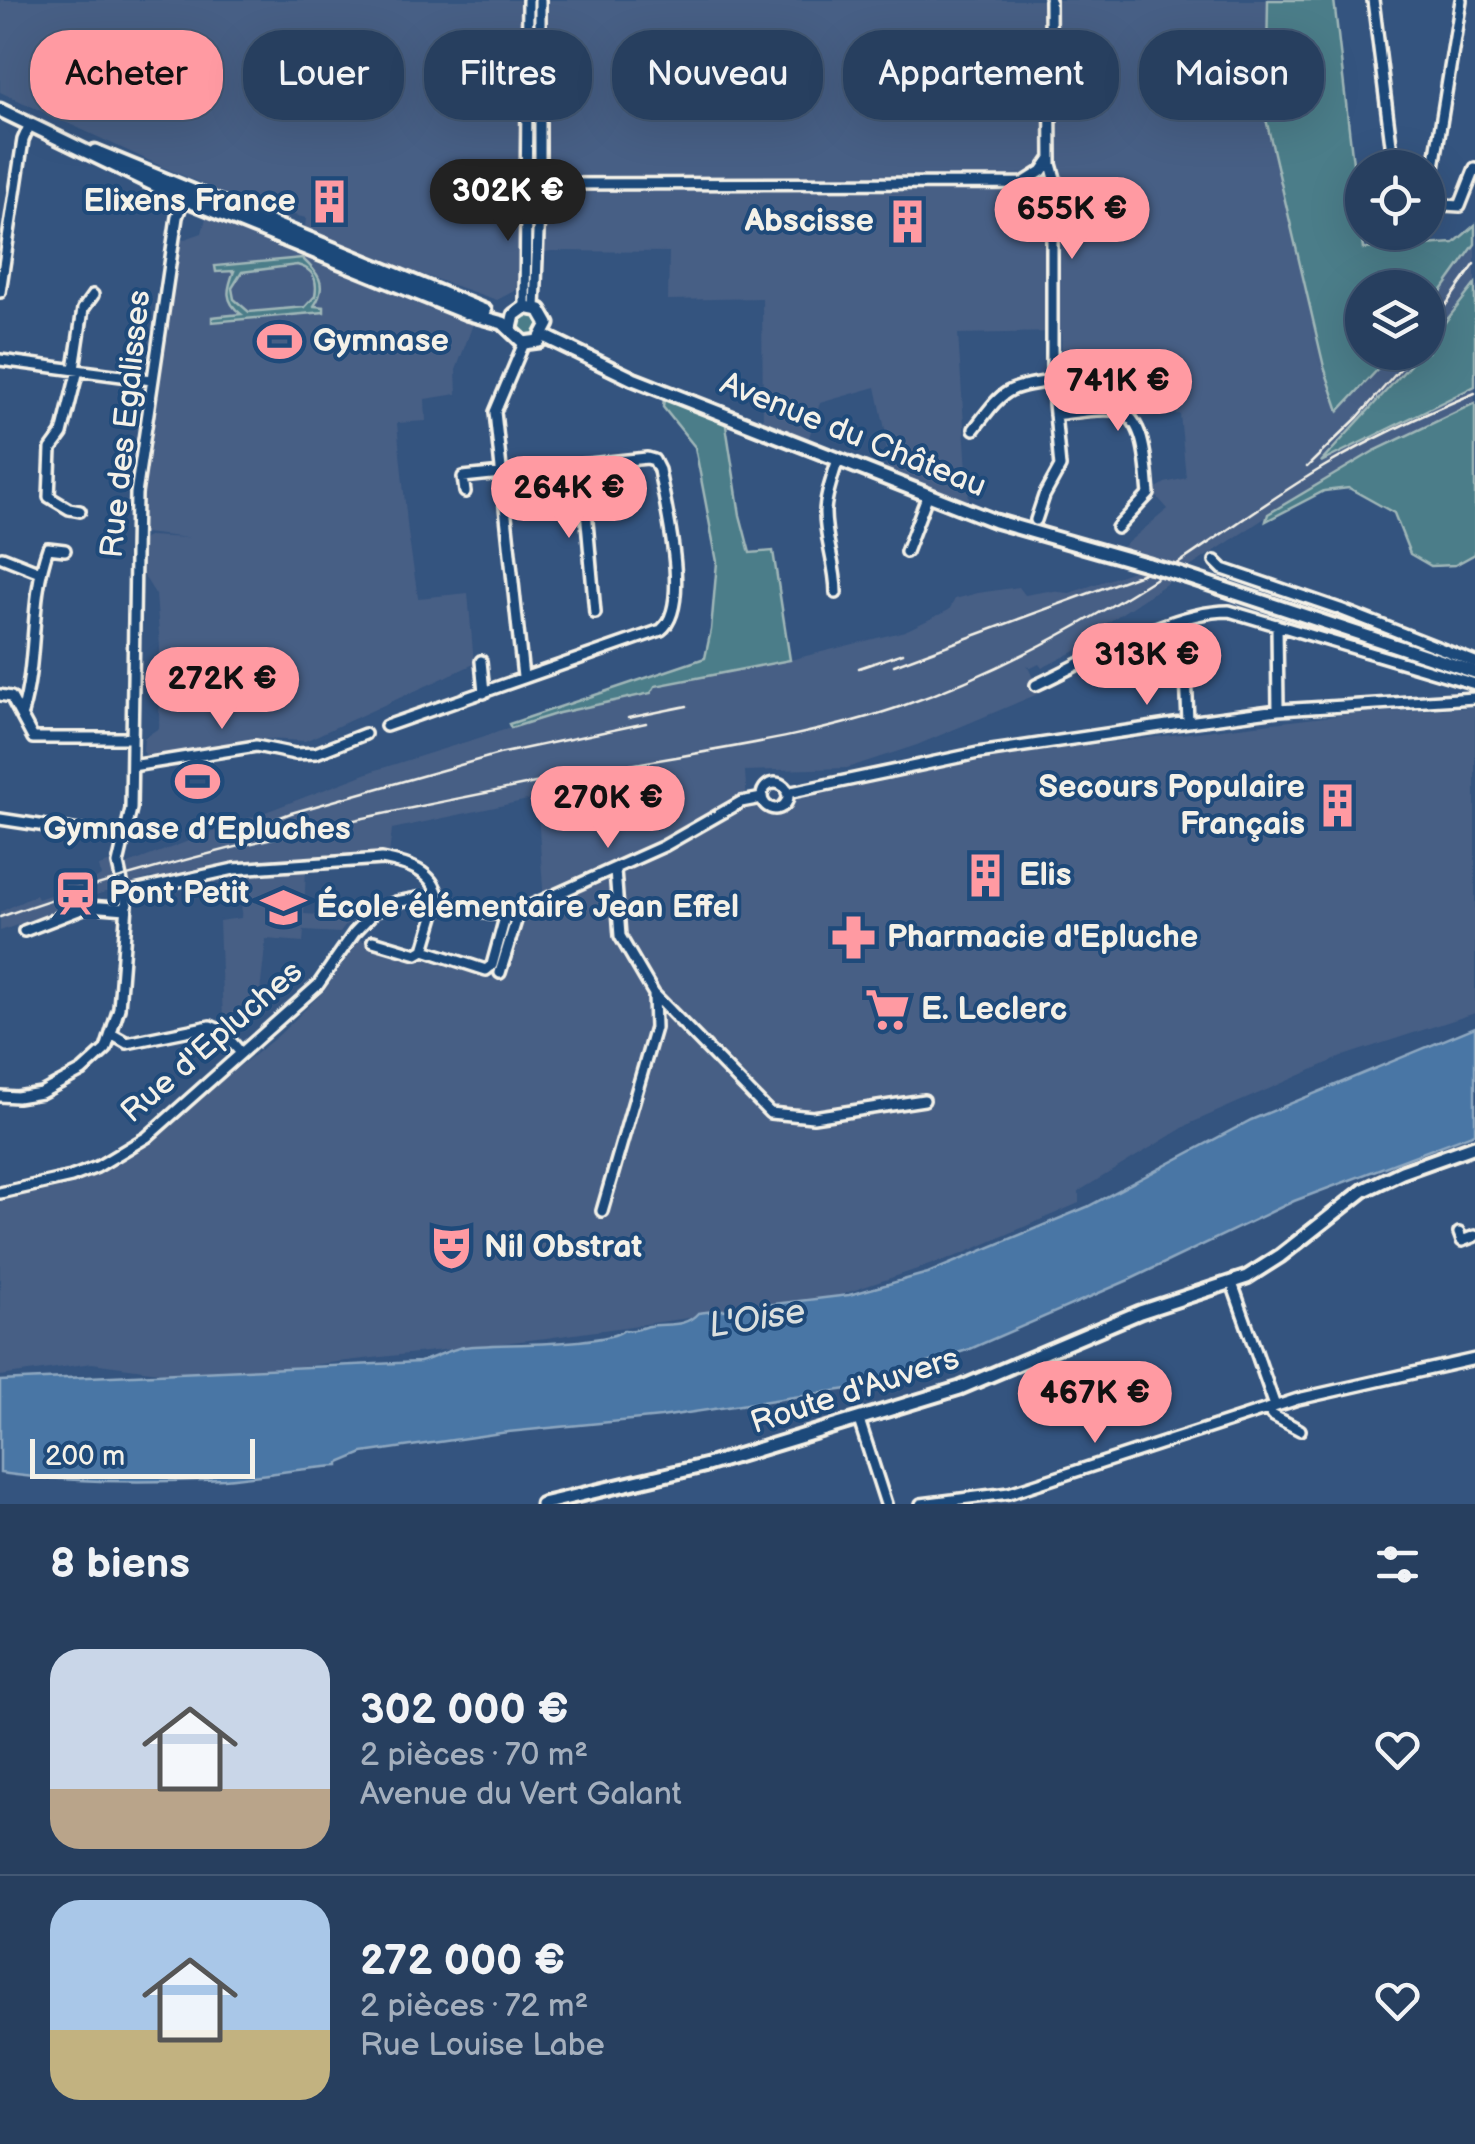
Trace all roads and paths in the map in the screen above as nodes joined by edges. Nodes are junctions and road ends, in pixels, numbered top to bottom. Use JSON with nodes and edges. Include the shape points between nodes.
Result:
{"nodes":[{"id":1,"x":528,"y":0,"type":"edge"},
{"id":2,"x":540,"y":0,"type":"edge"},
{"id":3,"x":1050,"y":0,"type":"edge"},
{"id":4,"x":1373,"y":0,"type":"edge"},
{"id":5,"x":1462,"y":0,"type":"edge"},
{"id":6,"x":0,"y":110,"type":"edge"},
{"id":7,"x":30,"y":124,"type":"junction"},
{"id":8,"x":1392,"y":150,"type":"edge"},
{"id":9,"x":1437,"y":150,"type":"edge"},
{"id":10,"x":1475,"y":168,"type":"edge"},
{"id":11,"x":1048,"y":173,"type":"junction"},
{"id":12,"x":528,"y":184,"type":"junction"},
{"id":13,"x":540,"y":184,"type":"junction"},
{"id":14,"x":1032,"y":186,"type":"junction"},
{"id":15,"x":1055,"y":190,"type":"junction"},
{"id":16,"x":185,"y":195,"type":"junction"},
{"id":17,"x":1445,"y":205,"type":"edge"},
{"id":18,"x":1052,"y":210,"type":"junction"},
{"id":19,"x":0,"y":292,"type":"edge"},
{"id":20,"x":93,"y":295,"type":"dead end"},
{"id":21,"x":522,"y":314,"type":"junction"},
{"id":22,"x":544,"y":336,"type":"junction"},
{"id":23,"x":524,"y":342,"type":"junction"},
{"id":24,"x":0,"y":360,"type":"edge"},
{"id":25,"x":76,"y":370,"type":"junction"},
{"id":26,"x":152,"y":380,"type":"junction"},
{"id":27,"x":1052,"y":382,"type":"junction"},
{"id":28,"x":1055,"y":415,"type":"junction"},
{"id":29,"x":974,"y":429,"type":"dead end"},
{"id":30,"x":838,"y":459,"type":"junction"},
{"id":31,"x":582,"y":465,"type":"junction"},
{"id":32,"x":502,"y":473,"type":"junction"},
{"id":33,"x":465,"y":492,"type":"dead end"},
{"id":34,"x":928,"y":494,"type":"junction"},
{"id":35,"x":80,"y":511,"type":"dead end"},
{"id":36,"x":1036,"y":520,"type":"junction"},
{"id":37,"x":1117,"y":528,"type":"dead end"},
{"id":38,"x":1022,"y":530,"type":"junction"},
{"id":39,"x":1042,"y":536,"type":"junction"},
{"id":40,"x":65,"y":550,"type":"dead end"},
{"id":41,"x":906,"y":552,"type":"dead end"},
{"id":42,"x":2,"y":557,"type":"edge"},
{"id":43,"x":1215,"y":560,"type":"dead end"},
{"id":44,"x":40,"y":572,"type":"junction"},
{"id":45,"x":836,"y":592,"type":"dead end"},
{"id":46,"x":595,"y":613,"type":"dead end"},
{"id":47,"x":1277,"y":625,"type":"junction"},
{"id":48,"x":481,"y":661,"type":"dead end"},
{"id":49,"x":1475,"y":669,"type":"edge"},
{"id":50,"x":1186,"y":673,"type":"dead end"},
{"id":51,"x":524,"y":678,"type":"junction"},
{"id":52,"x":1036,"y":685,"type":"dead end"},
{"id":53,"x":1475,"y":686,"type":"edge"},
{"id":54,"x":484,"y":692,"type":"junction"},
{"id":55,"x":0,"y":695,"type":"edge"},
{"id":56,"x":1472,"y":698,"type":"edge"},
{"id":57,"x":1278,"y":710,"type":"junction"},
{"id":58,"x":22,"y":712,"type":"junction"},
{"id":59,"x":1188,"y":722,"type":"junction"},
{"id":60,"x":386,"y":726,"type":"dead end"},
{"id":61,"x":365,"y":734,"type":"dead end"},
{"id":62,"x":132,"y":738,"type":"junction"},
{"id":63,"x":132,"y":766,"type":"junction"},
{"id":64,"x":788,"y":794,"type":"junction"},
{"id":65,"x":762,"y":798,"type":"junction"},
{"id":66,"x":0,"y":819,"type":"edge"},
{"id":67,"x":125,"y":838,"type":"junction"},
{"id":68,"x":615,"y":870,"type":"junction"},
{"id":69,"x":125,"y":893,"type":"junction"},
{"id":70,"x":439,"y":899,"type":"junction"},
{"id":71,"x":126,"y":909,"type":"junction"},
{"id":72,"x":519,"y":911,"type":"junction"},
{"id":73,"x":506,"y":914,"type":"junction"},
{"id":74,"x":24,"y":931,"type":"dead end"},
{"id":75,"x":372,"y":941,"type":"dead end"},
{"id":76,"x":424,"y":950,"type":"junction"},
{"id":77,"x":500,"y":973,"type":"dead end"},
{"id":78,"x":654,"y":994,"type":"junction"},
{"id":79,"x":113,"y":1035,"type":"junction"},
{"id":80,"x":127,"y":1043,"type":"junction"},
{"id":81,"x":106,"y":1050,"type":"junction"},
{"id":82,"x":241,"y":1053,"type":"junction"},
{"id":83,"x":0,"y":1096,"type":"edge"},
{"id":84,"x":924,"y":1100,"type":"dead end"},
{"id":85,"x":1475,"y":1146,"type":"edge"},
{"id":86,"x":0,"y":1193,"type":"edge"},
{"id":87,"x":602,"y":1212,"type":"dead end"},
{"id":88,"x":1459,"y":1233,"type":"dead end"},
{"id":89,"x":1475,"y":1236,"type":"edge"},
{"id":90,"x":1232,"y":1283,"type":"junction"},
{"id":91,"x":1475,"y":1359,"type":"edge"},
{"id":92,"x":1272,"y":1408,"type":"junction"},
{"id":93,"x":860,"y":1420,"type":"junction"},
{"id":94,"x":1300,"y":1430,"type":"dead end"},
{"id":95,"x":542,"y":1504,"type":"edge"},
{"id":96,"x":886,"y":1504,"type":"edge"},
{"id":97,"x":921,"y":1504,"type":"edge"}],
"edges":[{"from":1,"to":12,"type":"street"},
{"from":2,"to":13,"type":"street"},
{"from":3,"to":11,"type":"street"},
{"from":4,"to":8,"type":"street"},
{"from":5,"to":9,"type":"street"},
{"from":6,"to":7,"type":"main road"},
{"from":7,"to":16,"type":"main road"},
{"from":7,"to":19,"type":"street","via":[[22,140]]},
{"from":10,"to":17,"type":"street","via":[[1460,206]]},
{"from":11,"to":14,"type":"street"},
{"from":11,"to":15,"type":"street"},
{"from":12,"to":13,"type":"street"},
{"from":12,"to":21,"type":"street"},
{"from":13,"to":14,"type":"street"},
{"from":13,"to":21,"type":"street"},
{"from":14,"to":15,"type":"street"},
{"from":14,"to":18,"type":"street"},
{"from":15,"to":18,"type":"street"},
{"from":16,"to":21,"type":"main road"},
{"from":16,"to":26,"type":"street","name":"Rue des Egalisses"},
{"from":18,"to":27,"type":"street"},
{"from":20,"to":25,"type":"street","via":[[83,309]]},
{"from":21,"to":22,"type":"main road","via":[[546,317]]},
{"from":21,"to":23,"type":"main road","via":[[518,339]]},
{"from":22,"to":23,"type":"main road"},
{"from":22,"to":30,"type":"main road","name":"Avenue du Château","via":[[633,379]]},
{"from":23,"to":32,"type":"street","via":[[494,412]]},
{"from":24,"to":25,"type":"street"},
{"from":25,"to":26,"type":"street"},
{"from":25,"to":35,"type":"street","via":[[62,434],[52,449],[49,497]]},
{"from":26,"to":62,"type":"street","name":"Rue des Egalisses","via":[[136,494]]},
{"from":27,"to":28,"type":"street"},
{"from":27,"to":29,"type":"street","via":[[1016,386]]},
{"from":28,"to":36,"type":"street","via":[[1060,468]]},
{"from":28,"to":37,"type":"street","via":[[1113,410],[1136,427],[1149,494]]},
{"from":30,"to":34,"type":"main road","name":"Avenue du Château"},
{"from":30,"to":45,"type":"street","via":[[825,509]]},
{"from":31,"to":32,"type":"street"},
{"from":31,"to":46,"type":"street"},
{"from":31,"to":51,"type":"street","via":[[654,460],[660,470],[676,575],[672,616],[661,630]]},
{"from":32,"to":33,"type":"street","via":[[463,476]]},
{"from":32,"to":51,"type":"street"},
{"from":34,"to":38,"type":"main road","name":"Avenue du Château"},
{"from":34,"to":41,"type":"street"},
{"from":36,"to":38,"type":"street"},
{"from":36,"to":39,"type":"street"},
{"from":38,"to":39,"type":"main road","name":"Avenue du Château"},
{"from":39,"to":49,"type":"main road","name":"Avenue du Château","bridge":true},
{"from":40,"to":44,"type":"street","via":[[48,548]]},
{"from":42,"to":44,"type":"street"},
{"from":43,"to":49,"type":"street","via":[[1222,570],[1330,605]]},
{"from":44,"to":58,"type":"street"},
{"from":47,"to":52,"type":"street","via":[[1212,611]]},
{"from":47,"to":53,"type":"street"},
{"from":47,"to":57,"type":"street"},
{"from":48,"to":54,"type":"street"},
{"from":50,"to":59,"type":"street"},
{"from":51,"to":54,"type":"street"},
{"from":53,"to":56,"type":"street"},
{"from":54,"to":60,"type":"street"},
{"from":55,"to":58,"type":"street","via":[[11,696]]},
{"from":56,"to":57,"type":"street"},
{"from":57,"to":59,"type":"street"},
{"from":58,"to":62,"type":"street","via":[[33,738]]},
{"from":59,"to":64,"type":"street","via":[[978,753]]},
{"from":61,"to":63,"type":"street","via":[[316,753],[256,746]]},
{"from":62,"to":63,"type":"street","name":"Rue des Egalisses"},
{"from":63,"to":67,"type":"street","name":"Rue des Egalisses"},
{"from":64,"to":65,"type":"street","via":[[775,784]]},
{"from":64,"to":65,"type":"street","via":[[777,809]]},
{"from":65,"to":68,"type":"street","name":"Rue d'Epluches","via":[[740,802]]},
{"from":66,"to":67,"type":"street"},
{"from":67,"to":69,"type":"street","name":"Rue des Egalisses","via":[[118,864]]},
{"from":68,"to":72,"type":"street","name":"Rue d'Epluches"},
{"from":68,"to":78,"type":"street","via":[[620,936]]},
{"from":69,"to":70,"type":"street","via":[[234,869],[382,858],[427,874]]},
{"from":69,"to":71,"type":"street","name":"Rue des Egalisses"},
{"from":70,"to":73,"type":"street","name":"Rue d'Epluches"},
{"from":70,"to":76,"type":"street"},
{"from":70,"to":82,"type":"street","name":"Rue d'Epluches","via":[[410,898],[375,911],[318,986]]},
{"from":71,"to":74,"type":"street","via":[[89,906]]},
{"from":71,"to":79,"type":"street","name":"Rue des Egalisses"},
{"from":72,"to":73,"type":"street","name":"Rue d'Epluches"},
{"from":72,"to":77,"type":"street"},
{"from":73,"to":76,"type":"street","via":[[486,970]]},
{"from":75,"to":76,"type":"street","via":[[417,954]]},
{"from":78,"to":84,"type":"street","via":[[770,1113],[813,1117]]},
{"from":78,"to":87,"type":"street","via":[[653,1038]]},
{"from":79,"to":80,"type":"street"},
{"from":79,"to":81,"type":"street","name":"Rue des Egalisses"},
{"from":80,"to":81,"type":"street"},
{"from":80,"to":82,"type":"street","via":[[210,1026]]},
{"from":81,"to":83,"type":"street","via":[[52,1088]]},
{"from":82,"to":86,"type":"street","name":"Rue d'Epluches","via":[[148,1137],[97,1167]]},
{"from":85,"to":90,"type":"main road","name":"Route d'Auvers","via":[[1364,1190],[1280,1256]]},
{"from":88,"to":89,"type":"street","via":[[1462,1240]]},
{"from":90,"to":92,"type":"street"},
{"from":90,"to":93,"type":"main road","name":"Route d'Auvers"},
{"from":91,"to":92,"type":"street"},
{"from":92,"to":94,"type":"street","via":[[1272,1415]]},
{"from":92,"to":97,"type":"street","via":[[1010,1493]]},
{"from":93,"to":95,"type":"main road","name":"Route d'Auvers"},
{"from":93,"to":96,"type":"street"}]}
